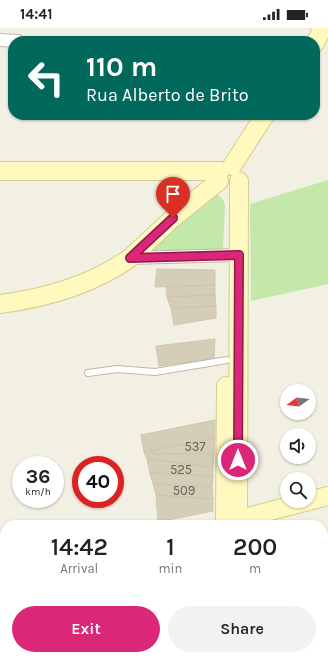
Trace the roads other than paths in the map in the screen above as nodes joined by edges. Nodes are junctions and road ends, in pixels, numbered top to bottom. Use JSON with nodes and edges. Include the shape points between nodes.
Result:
{"nodes":[{"id":1,"x":262,"y":120,"type":"edge"},
{"id":2,"x":0,"y":171,"type":"edge"},
{"id":3,"x":227,"y":177,"type":"junction"},
{"id":4,"x":234,"y":255,"type":"junction"},
{"id":5,"x":130,"y":258,"type":"junction"},
{"id":6,"x":0,"y":304,"type":"edge"},
{"id":7,"x":227,"y":360,"type":"junction"},
{"id":8,"x":88,"y":373,"type":"dead end"},
{"id":9,"x":232,"y":476,"type":"junction"},
{"id":10,"x":328,"y":496,"type":"edge"},
{"id":11,"x":229,"y":520,"type":"edge"},
{"id":12,"x":243,"y":520,"type":"edge"}],
"edges":[{"from":1,"to":3,"type":"street"},
{"from":2,"to":3,"type":"street"},
{"from":3,"to":4,"type":"street"},
{"from":3,"to":5,"type":"street","via":[[173,218]]},
{"from":4,"to":5,"type":"street"},
{"from":4,"to":7,"type":"street"},
{"from":4,"to":9,"type":"street"},
{"from":5,"to":6,"type":"street","via":[[86,283],[56,293]]},
{"from":7,"to":8,"type":"lane","via":[[155,372],[116,369]]},
{"from":7,"to":9,"type":"street"},
{"from":9,"to":11,"type":"street"},
{"from":10,"to":12,"type":"street"}]}
